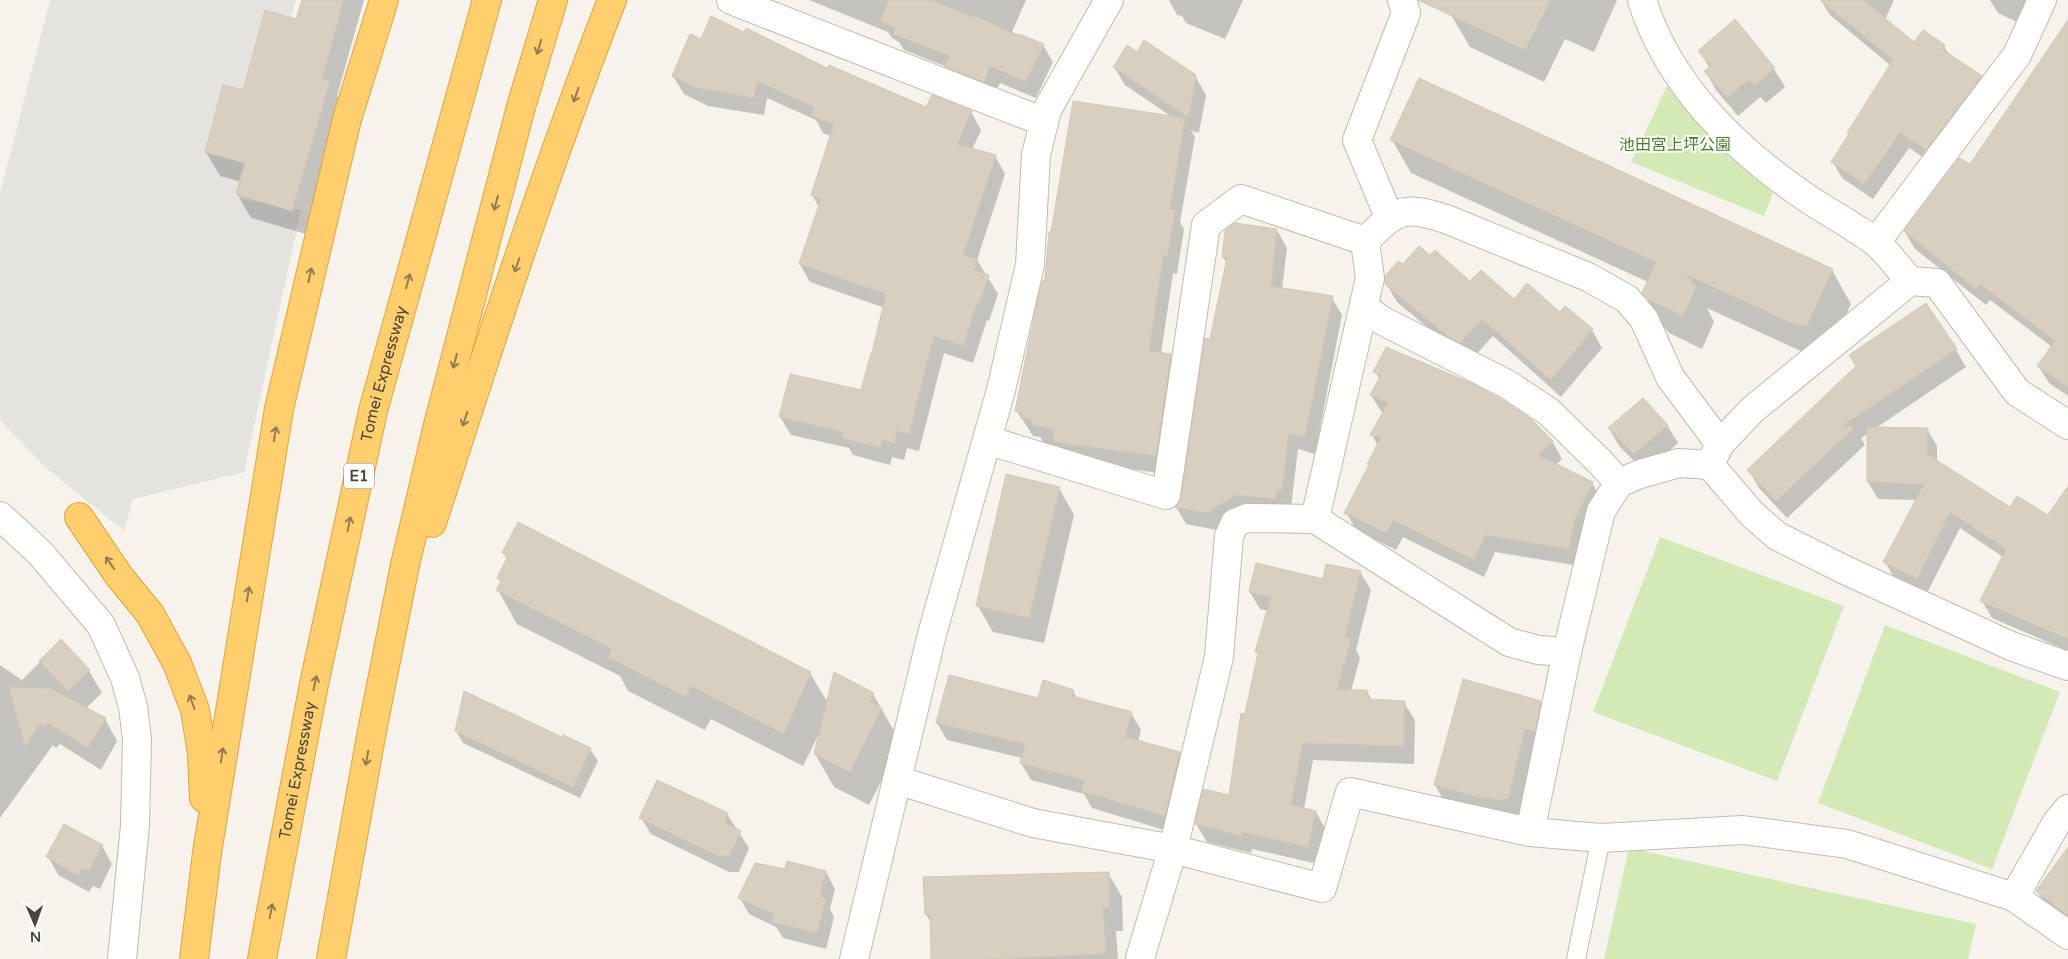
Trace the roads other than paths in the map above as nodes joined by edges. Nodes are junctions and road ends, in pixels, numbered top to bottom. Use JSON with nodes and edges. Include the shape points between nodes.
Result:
{"nodes":[{"id":1,"x":384,"y":0,"type":"edge"},
{"id":2,"x":487,"y":0,"type":"edge"},
{"id":3,"x":553,"y":0,"type":"edge"},
{"id":4,"x":612,"y":0,"type":"edge"},
{"id":5,"x":731,"y":0,"type":"edge"},
{"id":6,"x":1109,"y":0,"type":"edge"},
{"id":7,"x":1402,"y":0,"type":"edge"},
{"id":8,"x":1642,"y":0,"type":"edge"},
{"id":9,"x":2042,"y":0,"type":"edge"},
{"id":10,"x":1044,"y":122,"type":"junction"},
{"id":11,"x":1390,"y":217,"type":"junction"},
{"id":12,"x":1365,"y":242,"type":"junction"},
{"id":13,"x":1876,"y":242,"type":"junction"},
{"id":14,"x":1910,"y":281,"type":"junction"},
{"id":15,"x":1364,"y":307,"type":"junction"},
{"id":16,"x":2068,"y":425,"type":"edge"},
{"id":17,"x":987,"y":440,"type":"junction"},
{"id":18,"x":1715,"y":454,"type":"junction"},
{"id":19,"x":1619,"y":483,"type":"junction"},
{"id":20,"x":0,"y":516,"type":"edge"},
{"id":21,"x":79,"y":517,"type":"dead end"},
{"id":22,"x":1315,"y":519,"type":"junction"},
{"id":23,"x":1567,"y":652,"type":"junction"},
{"id":24,"x":2068,"y":666,"type":"edge"},
{"id":25,"x":372,"y":731,"type":"junction"},
{"id":26,"x":897,"y":780,"type":"junction"},
{"id":27,"x":2068,"y":809,"type":"edge"},
{"id":28,"x":1530,"y":832,"type":"junction"},
{"id":29,"x":1601,"y":838,"type":"junction"},
{"id":30,"x":1173,"y":849,"type":"junction"},
{"id":31,"x":2014,"y":897,"type":"junction"},
{"id":32,"x":2068,"y":936,"type":"edge"},
{"id":33,"x":1140,"y":958,"type":"edge"},
{"id":34,"x":122,"y":959,"type":"edge"},
{"id":35,"x":193,"y":959,"type":"edge"},
{"id":36,"x":262,"y":959,"type":"edge"},
{"id":37,"x":331,"y":959,"type":"edge"},
{"id":38,"x":854,"y":959,"type":"edge"},
{"id":39,"x":1576,"y":959,"type":"edge"}],
"edges":[{"from":35,"to":1,"type":"highway","one_way":true,"via":[[207,853],[279,409],[347,120]]},
{"from":36,"to":2,"type":"highway","name":"Tomei Expressway","number":"E1","one_way":true,"via":[[314,684],[373,411]]},
{"from":3,"to":25,"type":"highway","one_way":true,"via":[[521,107],[438,425],[405,565]]},
{"from":4,"to":25,"type":"highway","one_way":true,"via":[[484,361],[404,609]]},
{"from":5,"to":10,"type":"street"},
{"from":6,"to":10,"type":"street","via":[[1047,110]]},
{"from":7,"to":11,"type":"street","via":[[1406,13],[1357,140]]},
{"from":8,"to":13,"type":"street","via":[[1650,24],[1689,91],[1742,149],[1804,196]]},
{"from":9,"to":13,"type":"street","via":[[2017,55]]},
{"from":10,"to":17,"type":"street","via":[[1036,155],[1030,264]]},
{"from":11,"to":12,"type":"street"},
{"from":11,"to":18,"type":"street","via":[[1407,211],[1446,219],[1588,277],[1627,299],[1644,319],[1670,377]]},
{"from":12,"to":15,"type":"street","via":[[1370,278]]},
{"from":12,"to":17,"type":"street","via":[[1242,199],[1206,225],[1166,495]]},
{"from":13,"to":14,"type":"street"},
{"from":14,"to":16,"type":"street","via":[[1937,283],[2017,392]]},
{"from":14,"to":18,"type":"street","via":[[1752,410]]},
{"from":15,"to":19,"type":"street","via":[[1381,320],[1507,384],[1549,412]]},
{"from":15,"to":22,"type":"street"},
{"from":17,"to":26,"type":"street","via":[[932,634]]},
{"from":18,"to":19,"type":"street","via":[[1640,474]]},
{"from":18,"to":24,"type":"street","via":[[1752,514],[1778,536],[2011,646]]},
{"from":19,"to":23,"type":"street","via":[[1601,512]]},
{"from":20,"to":34,"type":"street","via":[[40,553],[100,625],[125,678],[133,707],[137,739],[135,825]]},
{"from":35,"to":21,"type":"highway","one_way":true,"via":[[194,896],[204,792],[195,710],[177,663],[150,614],[119,576]]},
{"from":22,"to":23,"type":"street","via":[[1509,642],[1538,650]]},
{"from":22,"to":30,"type":"street","via":[[1248,518],[1235,522],[1230,536],[1219,657]]},
{"from":23,"to":28,"type":"street"},
{"from":25,"to":37,"type":"highway","one_way":true},
{"from":26,"to":30,"type":"street","via":[[1033,823]]},
{"from":26,"to":38,"type":"street"},
{"from":27,"to":31,"type":"street","via":[[2057,822]]},
{"from":28,"to":29,"type":"street"},
{"from":28,"to":30,"type":"street","via":[[1350,792],[1322,888]]},
{"from":29,"to":31,"type":"street","via":[[1742,830],[1846,844]]},
{"from":29,"to":39,"type":"lane"},
{"from":30,"to":33,"type":"street"},
{"from":31,"to":32,"type":"street"}]}
